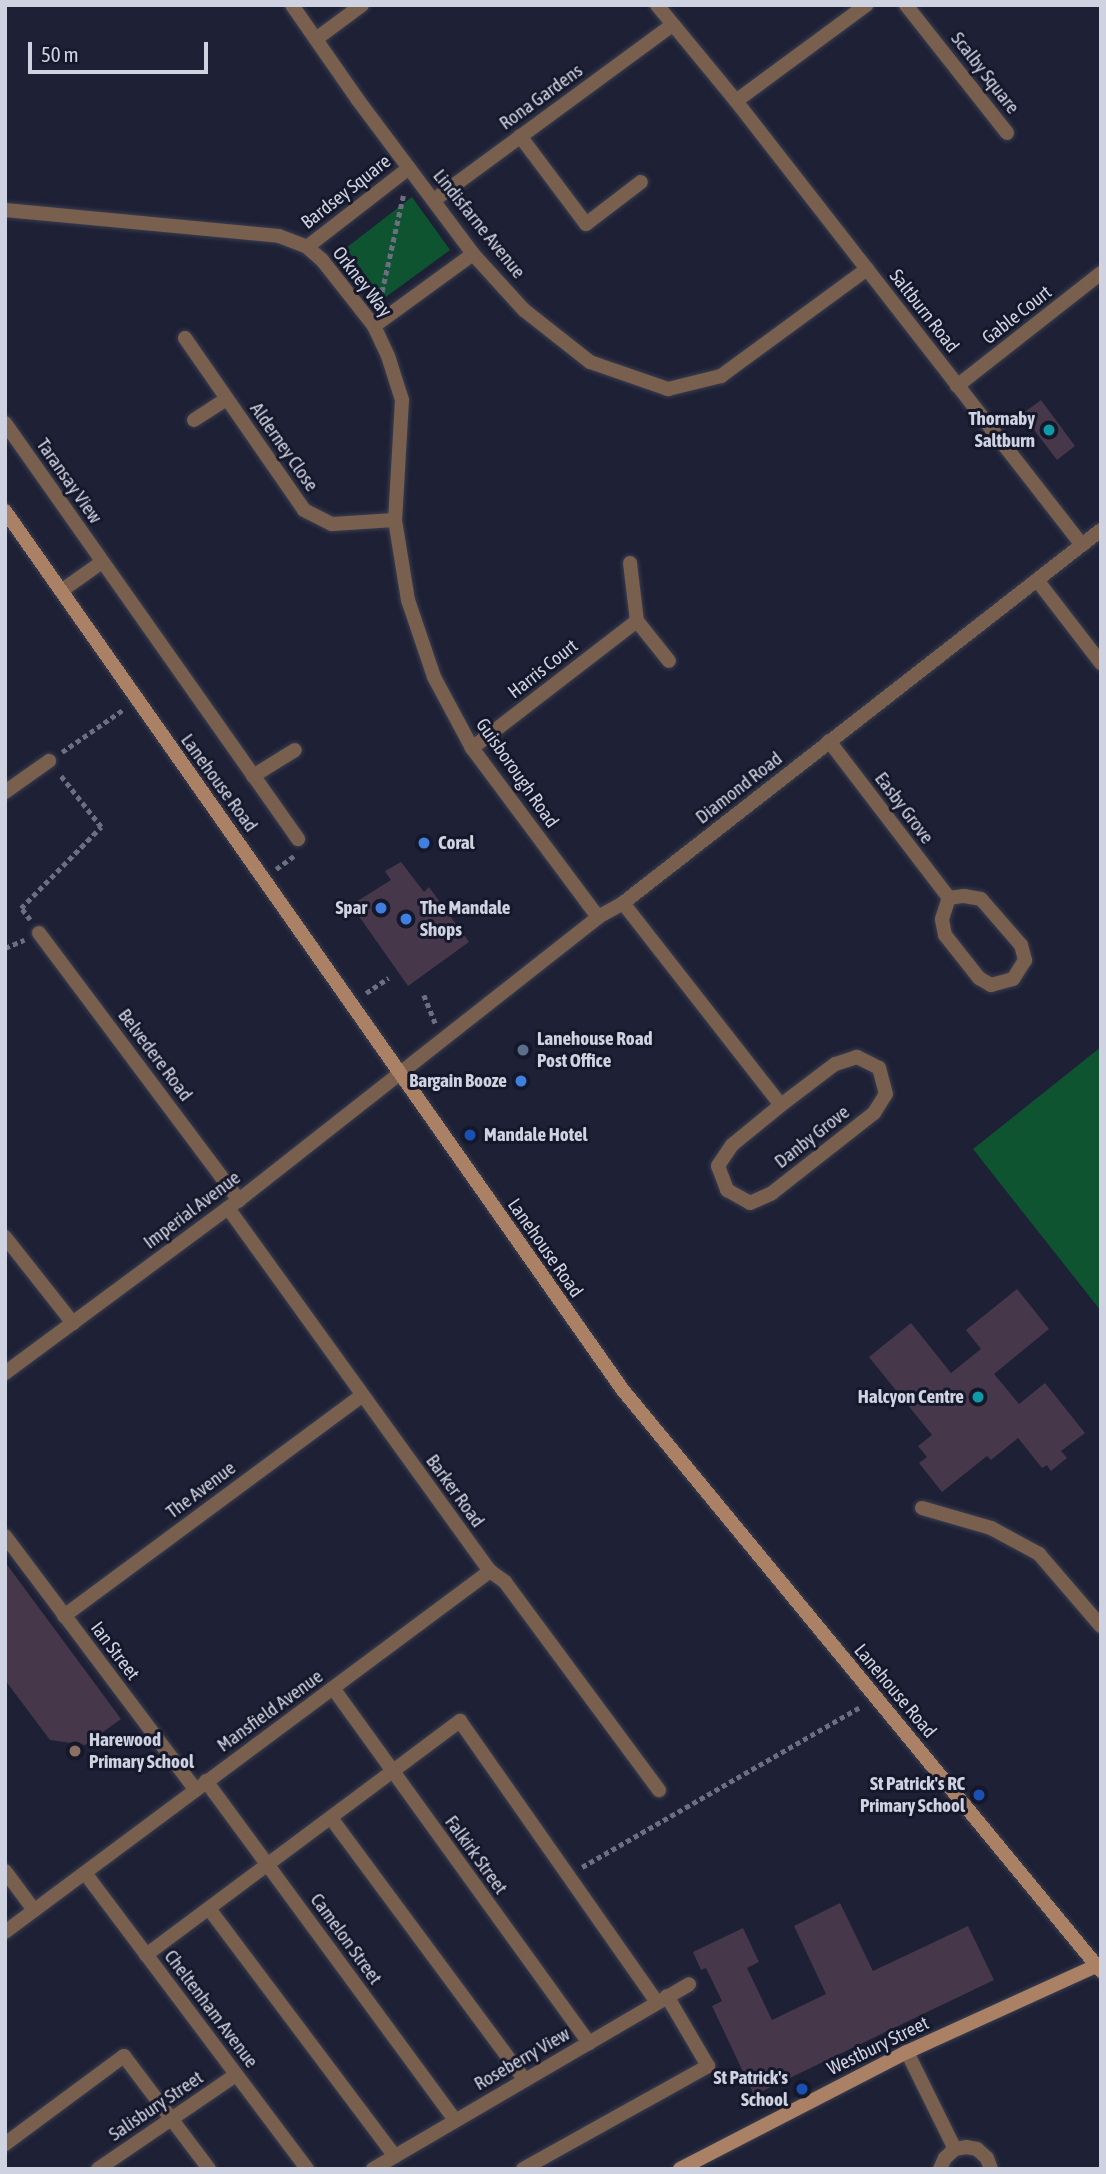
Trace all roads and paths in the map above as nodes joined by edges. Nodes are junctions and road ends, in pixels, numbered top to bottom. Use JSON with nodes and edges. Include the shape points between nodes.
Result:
{"nodes":[{"id":1,"x":292,"y":5,"type":"edge"},
{"id":2,"x":362,"y":5,"type":"edge"},
{"id":3,"x":657,"y":5,"type":"edge"},
{"id":4,"x":866,"y":5,"type":"edge"},
{"id":5,"x":906,"y":5,"type":"edge"},
{"id":6,"x":672,"y":25,"type":"junction"},
{"id":7,"x":316,"y":39,"type":"junction"},
{"id":8,"x":736,"y":101,"type":"junction"},
{"id":9,"x":1007,"y":133,"type":"dead end"},
{"id":10,"x":520,"y":136,"type":"junction"},
{"id":11,"x":409,"y":168,"type":"junction"},
{"id":12,"x":641,"y":182,"type":"dead end"},
{"id":13,"x":433,"y":200,"type":"junction"},
{"id":14,"x":5,"y":209,"type":"edge"},
{"id":15,"x":307,"y":247,"type":"junction"},
{"id":16,"x":473,"y":254,"type":"junction"},
{"id":17,"x":867,"y":270,"type":"junction"},
{"id":18,"x":1101,"y":273,"type":"edge"},
{"id":19,"x":374,"y":327,"type":"junction"},
{"id":20,"x":185,"y":338,"type":"dead end"},
{"id":21,"x":957,"y":386,"type":"junction"},
{"id":22,"x":226,"y":399,"type":"junction"},
{"id":23,"x":194,"y":420,"type":"dead end"},
{"id":24,"x":5,"y":423,"type":"edge"},
{"id":25,"x":5,"y":511,"type":"edge"},
{"id":26,"x":395,"y":520,"type":"junction"},
{"id":27,"x":1101,"y":530,"type":"edge"},
{"id":28,"x":1082,"y":545,"type":"junction"},
{"id":29,"x":102,"y":562,"type":"junction"},
{"id":30,"x":630,"y":563,"type":"dead end"},
{"id":31,"x":1037,"y":580,"type":"junction"},
{"id":32,"x":61,"y":591,"type":"junction"},
{"id":33,"x":637,"y":621,"type":"junction"},
{"id":34,"x":669,"y":661,"type":"dead end"},
{"id":35,"x":1101,"y":663,"type":"edge"},
{"id":36,"x":136,"y":700,"type":"junction"},
{"id":37,"x":829,"y":741,"type":"junction"},
{"id":38,"x":472,"y":748,"type":"junction"},
{"id":39,"x":295,"y":750,"type":"dead end"},
{"id":40,"x":49,"y":761,"type":"junction"},
{"id":41,"x":253,"y":776,"type":"junction"},
{"id":42,"x":5,"y":792,"type":"edge"},
{"id":43,"x":298,"y":839,"type":"joint"},
{"id":44,"x":264,"y":878,"type":"junction"},
{"id":45,"x":949,"y":898,"type":"junction"},
{"id":46,"x":623,"y":903,"type":"junction"},
{"id":47,"x":598,"y":917,"type":"junction"},
{"id":48,"x":39,"y":933,"type":"junction"},
{"id":49,"x":5,"y":948,"type":"edge"},
{"id":50,"x":388,"y":978,"type":"dead end"},
{"id":51,"x":424,"y":995,"type":"dead end"},
{"id":52,"x":351,"y":1003,"type":"junction"},
{"id":53,"x":445,"y":1038,"type":"junction"},
{"id":54,"x":400,"y":1075,"type":"junction"},
{"id":55,"x":780,"y":1105,"type":"junction"},
{"id":56,"x":233,"y":1204,"type":"junction"},
{"id":57,"x":5,"y":1237,"type":"edge"},
{"id":58,"x":73,"y":1323,"type":"junction"},
{"id":59,"x":5,"y":1373,"type":"edge"},
{"id":60,"x":361,"y":1396,"type":"junction"},
{"id":61,"x":922,"y":1508,"type":"dead end"},
{"id":62,"x":5,"y":1536,"type":"edge"},
{"id":63,"x":490,"y":1571,"type":"junction"},
{"id":64,"x":64,"y":1616,"type":"junction"},
{"id":65,"x":1101,"y":1626,"type":"edge"},
{"id":66,"x":333,"y":1688,"type":"junction"},
{"id":67,"x":876,"y":1698,"type":"junction"},
{"id":68,"x":392,"y":1772,"type":"junction"},
{"id":69,"x":200,"y":1785,"type":"junction"},
{"id":70,"x":659,"y":1790,"type":"dead end"},
{"id":71,"x":331,"y":1818,"type":"junction"},
{"id":72,"x":267,"y":1865,"type":"junction"},
{"id":73,"x":5,"y":1871,"type":"edge"},
{"id":74,"x":85,"y":1873,"type":"junction"},
{"id":75,"x":570,"y":1875,"type":"junction"},
{"id":76,"x":34,"y":1910,"type":"junction"},
{"id":77,"x":210,"y":1910,"type":"junction"},
{"id":78,"x":5,"y":1932,"type":"edge"},
{"id":79,"x":146,"y":1955,"type":"junction"},
{"id":80,"x":1099,"y":1967,"type":"edge"},
{"id":81,"x":689,"y":1984,"type":"dead end"},
{"id":82,"x":662,"y":1999,"type":"junction"},
{"id":83,"x":589,"y":2043,"type":"junction"},
{"id":84,"x":907,"y":2052,"type":"junction"},
{"id":85,"x":236,"y":2074,"type":"junction"},
{"id":86,"x":526,"y":2080,"type":"junction"},
{"id":87,"x":171,"y":2119,"type":"junction"},
{"id":88,"x":455,"y":2120,"type":"junction"},
{"id":89,"x":5,"y":2144,"type":"edge"},
{"id":90,"x":955,"y":2149,"type":"junction"},
{"id":91,"x":395,"y":2156,"type":"junction"},
{"id":92,"x":97,"y":2169,"type":"edge"},
{"id":93,"x":209,"y":2169,"type":"edge"},
{"id":94,"x":307,"y":2169,"type":"edge"},
{"id":95,"x":373,"y":2169,"type":"edge"},
{"id":96,"x":523,"y":2169,"type":"edge"},
{"id":97,"x":680,"y":2169,"type":"edge"},
{"id":98,"x":940,"y":2169,"type":"edge"},
{"id":99,"x":991,"y":2169,"type":"edge"}],
"edges":[{"from":1,"to":7,"type":"street","name":"Lindisfarne Avenue"},
{"from":2,"to":7,"type":"street"},
{"from":3,"to":6,"type":"street","name":"Saltburn Road"},
{"from":4,"to":8,"type":"street"},
{"from":5,"to":9,"type":"street","name":"Scalby Square"},
{"from":6,"to":8,"type":"street","name":"Saltburn Road"},
{"from":6,"to":10,"type":"street","name":"Rona Gardens"},
{"from":7,"to":11,"type":"street","name":"Lindisfarne Avenue"},
{"from":8,"to":17,"type":"street","name":"Saltburn Road"},
{"from":10,"to":12,"type":"street","via":[[586,224]]},
{"from":10,"to":13,"type":"street","name":"Rona Gardens"},
{"from":11,"to":13,"type":"street","name":"Lindisfarne Avenue"},
{"from":11,"to":15,"type":"street","name":"Bardsey Square"},
{"from":11,"to":19,"type":"path"},
{"from":13,"to":16,"type":"street","name":"Lindisfarne Avenue"},
{"from":14,"to":15,"type":"street","name":"Orkney Way","via":[[279,236]]},
{"from":15,"to":19,"type":"street","name":"Orkney Way"},
{"from":16,"to":17,"type":"street","name":"Lindisfarne Avenue","via":[[524,310],[590,362],[668,389],[721,376]]},
{"from":16,"to":19,"type":"street"},
{"from":17,"to":21,"type":"street","name":"Saltburn Road"},
{"from":18,"to":21,"type":"street","name":"Gable Court"},
{"from":19,"to":26,"type":"street","name":"Orkney Way","via":[[402,400]]},
{"from":20,"to":22,"type":"street","name":"Alderney Close"},
{"from":21,"to":28,"type":"street","name":"Saltburn Road"},
{"from":22,"to":23,"type":"street","name":"Alderney Close"},
{"from":22,"to":26,"type":"street","name":"Alderney Close","via":[[304,510],[332,524]]},
{"from":24,"to":29,"type":"street","name":"Taransay View"},
{"from":25,"to":32,"type":"street","name":"Lanehouse Road"},
{"from":26,"to":38,"type":"street","name":"Guisborough Road","via":[[408,600],[433,677]]},
{"from":27,"to":28,"type":"street","name":"Diamond Road"},
{"from":28,"to":31,"type":"street","name":"Diamond Road"},
{"from":29,"to":32,"type":"street"},
{"from":29,"to":41,"type":"street","name":"Taransay View"},
{"from":30,"to":33,"type":"street"},
{"from":31,"to":35,"type":"street"},
{"from":31,"to":37,"type":"street","name":"Diamond Road"},
{"from":32,"to":36,"type":"street","name":"Lanehouse Road"},
{"from":33,"to":34,"type":"street"},
{"from":33,"to":38,"type":"street","name":"Harris Court"},
{"from":36,"to":40,"type":"path"},
{"from":36,"to":44,"type":"street","name":"Lanehouse Road"},
{"from":37,"to":45,"type":"street","name":"Easby Grove"},
{"from":37,"to":46,"type":"street","name":"Diamond Road"},
{"from":38,"to":47,"type":"street","name":"Guisborough Road"},
{"from":39,"to":41,"type":"street"},
{"from":40,"to":42,"type":"street"},
{"from":40,"to":48,"type":"path","via":[[101,827],[21,908]]},
{"from":41,"to":43,"type":"street","name":"Taransay View"},
{"from":43,"to":44,"type":"path","via":[[303,850]]},
{"from":44,"to":52,"type":"street","name":"Lanehouse Road"},
{"from":45,"to":45,"type":"street","via":[[981,899],[1021,945],[1025,960],[1013,979],[991,985],[979,978],[945,935],[942,919]]},
{"from":46,"to":47,"type":"street","name":"Diamond Road"},
{"from":46,"to":55,"type":"street"},
{"from":47,"to":53,"type":"street","name":"Diamond Road"},
{"from":48,"to":49,"type":"path"},
{"from":48,"to":56,"type":"street","name":"Belvedere Road"},
{"from":50,"to":52,"type":"path"},
{"from":51,"to":53,"type":"path"},
{"from":52,"to":54,"type":"street","name":"Lanehouse Road"},
{"from":53,"to":54,"type":"street","name":"Diamond Road"},
{"from":54,"to":56,"type":"street","name":"Imperial Avenue"},
{"from":54,"to":67,"type":"street","name":"Lanehouse Road","via":[[622,1389]]},
{"from":55,"to":55,"type":"street","name":"Danby Grove","via":[[835,1064],[857,1057],[879,1068],[886,1094],[874,1113],[772,1193],[750,1203],[727,1190],[718,1166],[732,1145]]},
{"from":56,"to":58,"type":"street","name":"Imperial Avenue"},
{"from":56,"to":60,"type":"street","name":"Barker Road"},
{"from":57,"to":58,"type":"street"},
{"from":58,"to":59,"type":"street","name":"Imperial Avenue"},
{"from":60,"to":63,"type":"street","name":"Barker Road"},
{"from":60,"to":64,"type":"street","name":"The Avenue"},
{"from":61,"to":65,"type":"street","via":[[991,1528],[1039,1554]]},
{"from":62,"to":64,"type":"street","name":"Ian Street"},
{"from":63,"to":66,"type":"street","name":"Mansfield Avenue"},
{"from":63,"to":70,"type":"street","name":"Barker Road","via":[[505,1582]]},
{"from":64,"to":69,"type":"street","name":"Ian Street"},
{"from":66,"to":68,"type":"street","name":"Falkirk Street"},
{"from":66,"to":69,"type":"street","name":"Mansfield Avenue"},
{"from":67,"to":75,"type":"path"},
{"from":67,"to":80,"type":"street","name":"Lanehouse Road"},
{"from":68,"to":71,"type":"street"},
{"from":68,"to":75,"type":"street","via":[[460,1721]]},
{"from":68,"to":83,"type":"street","name":"Falkirk Street"},
{"from":69,"to":72,"type":"street","name":"Camelon Street"},
{"from":69,"to":74,"type":"street","name":"Mansfield Avenue"},
{"from":71,"to":72,"type":"street"},
{"from":71,"to":86,"type":"street"},
{"from":72,"to":77,"type":"street"},
{"from":72,"to":88,"type":"street","name":"Camelon Street"},
{"from":73,"to":76,"type":"street"},
{"from":74,"to":76,"type":"street","name":"Mansfield Avenue"},
{"from":74,"to":79,"type":"street","name":"Cheltenham Avenue"},
{"from":75,"to":82,"type":"street"},
{"from":76,"to":78,"type":"street","name":"Mansfield Avenue"},
{"from":77,"to":79,"type":"street"},
{"from":77,"to":91,"type":"street"},
{"from":79,"to":85,"type":"street","name":"Cheltenham Avenue"},
{"from":80,"to":84,"type":"street","name":"Westbury Street"},
{"from":81,"to":82,"type":"street","name":"Roseberry View"},
{"from":82,"to":83,"type":"street","name":"Roseberry View"},
{"from":82,"to":96,"type":"street","via":[[708,2066]]},
{"from":83,"to":86,"type":"street","name":"Roseberry View"},
{"from":84,"to":90,"type":"street"},
{"from":84,"to":97,"type":"street","name":"Westbury Street"},
{"from":85,"to":87,"type":"street","name":"Salisbury Street"},
{"from":85,"to":94,"type":"street","name":"Cheltenham Avenue"},
{"from":86,"to":88,"type":"street","name":"Roseberry View"},
{"from":87,"to":89,"type":"street","via":[[124,2056]]},
{"from":87,"to":92,"type":"street","name":"Salisbury Street"},
{"from":87,"to":93,"type":"street"},
{"from":88,"to":91,"type":"street","name":"Roseberry View"},
{"from":90,"to":98,"type":"street"},
{"from":90,"to":99,"type":"street","via":[[977,2149],[988,2158]]},
{"from":91,"to":95,"type":"street","name":"Roseberry View"}]}
